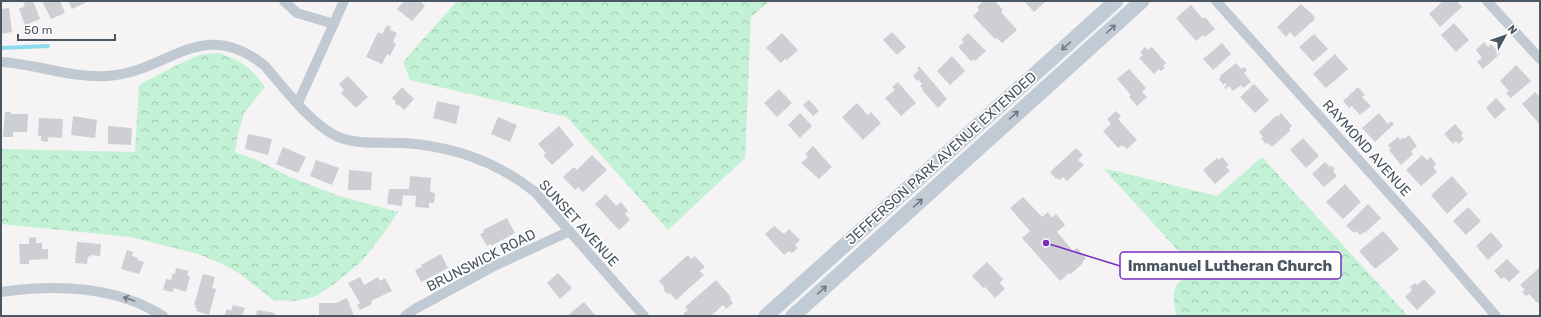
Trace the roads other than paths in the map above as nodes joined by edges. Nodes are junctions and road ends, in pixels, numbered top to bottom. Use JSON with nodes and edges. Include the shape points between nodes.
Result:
{"nodes":[{"id":1,"x":284,"y":1,"type":"edge"},
{"id":2,"x":344,"y":1,"type":"edge"},
{"id":3,"x":1116,"y":1,"type":"edge"},
{"id":4,"x":1142,"y":1,"type":"edge"},
{"id":5,"x":1216,"y":1,"type":"edge"},
{"id":6,"x":1487,"y":1,"type":"edge"},
{"id":7,"x":334,"y":24,"type":"junction"},
{"id":8,"x":1540,"y":59,"type":"edge"},
{"id":9,"x":1,"y":62,"type":"edge"},
{"id":10,"x":298,"y":103,"type":"junction"},
{"id":11,"x":570,"y":231,"type":"junction"},
{"id":12,"x":1,"y":292,"type":"edge"},
{"id":13,"x":163,"y":316,"type":"edge"},
{"id":14,"x":406,"y":316,"type":"edge"},
{"id":15,"x":644,"y":316,"type":"edge"},
{"id":16,"x":766,"y":316,"type":"edge"},
{"id":17,"x":793,"y":316,"type":"edge"},
{"id":18,"x":1496,"y":316,"type":"edge"}],
"edges":[{"from":1,"to":7,"type":"street","via":[[297,13]]},
{"from":2,"to":7,"type":"street"},
{"from":3,"to":16,"type":"street","name":"JEFFERSON PARK AVENUE EXTENDED","one_way":true},
{"from":17,"to":4,"type":"street","name":"JEFFERSON PARK AVENUE EXTENDED","one_way":true},
{"from":5,"to":18,"type":"street","name":"RAYMOND AVENUE"},
{"from":6,"to":8,"type":"street"},
{"from":7,"to":10,"type":"street"},
{"from":9,"to":10,"type":"street","name":"SUNSET AVENUE","via":[[29,65],[70,75],[109,76],[150,65],[186,49],[204,45],[225,46],[255,58]]},
{"from":10,"to":11,"type":"street","name":"SUNSET AVENUE","via":[[324,129],[348,140],[425,144],[469,155],[500,168],[535,192]]},
{"from":11,"to":14,"type":"street","name":"BRUNSWICK ROAD","via":[[492,267]]},
{"from":11,"to":15,"type":"street","name":"SUNSET AVENUE"},
{"from":13,"to":12,"type":"street","one_way":true,"via":[[130,299],[109,293],[55,288]]}]}
